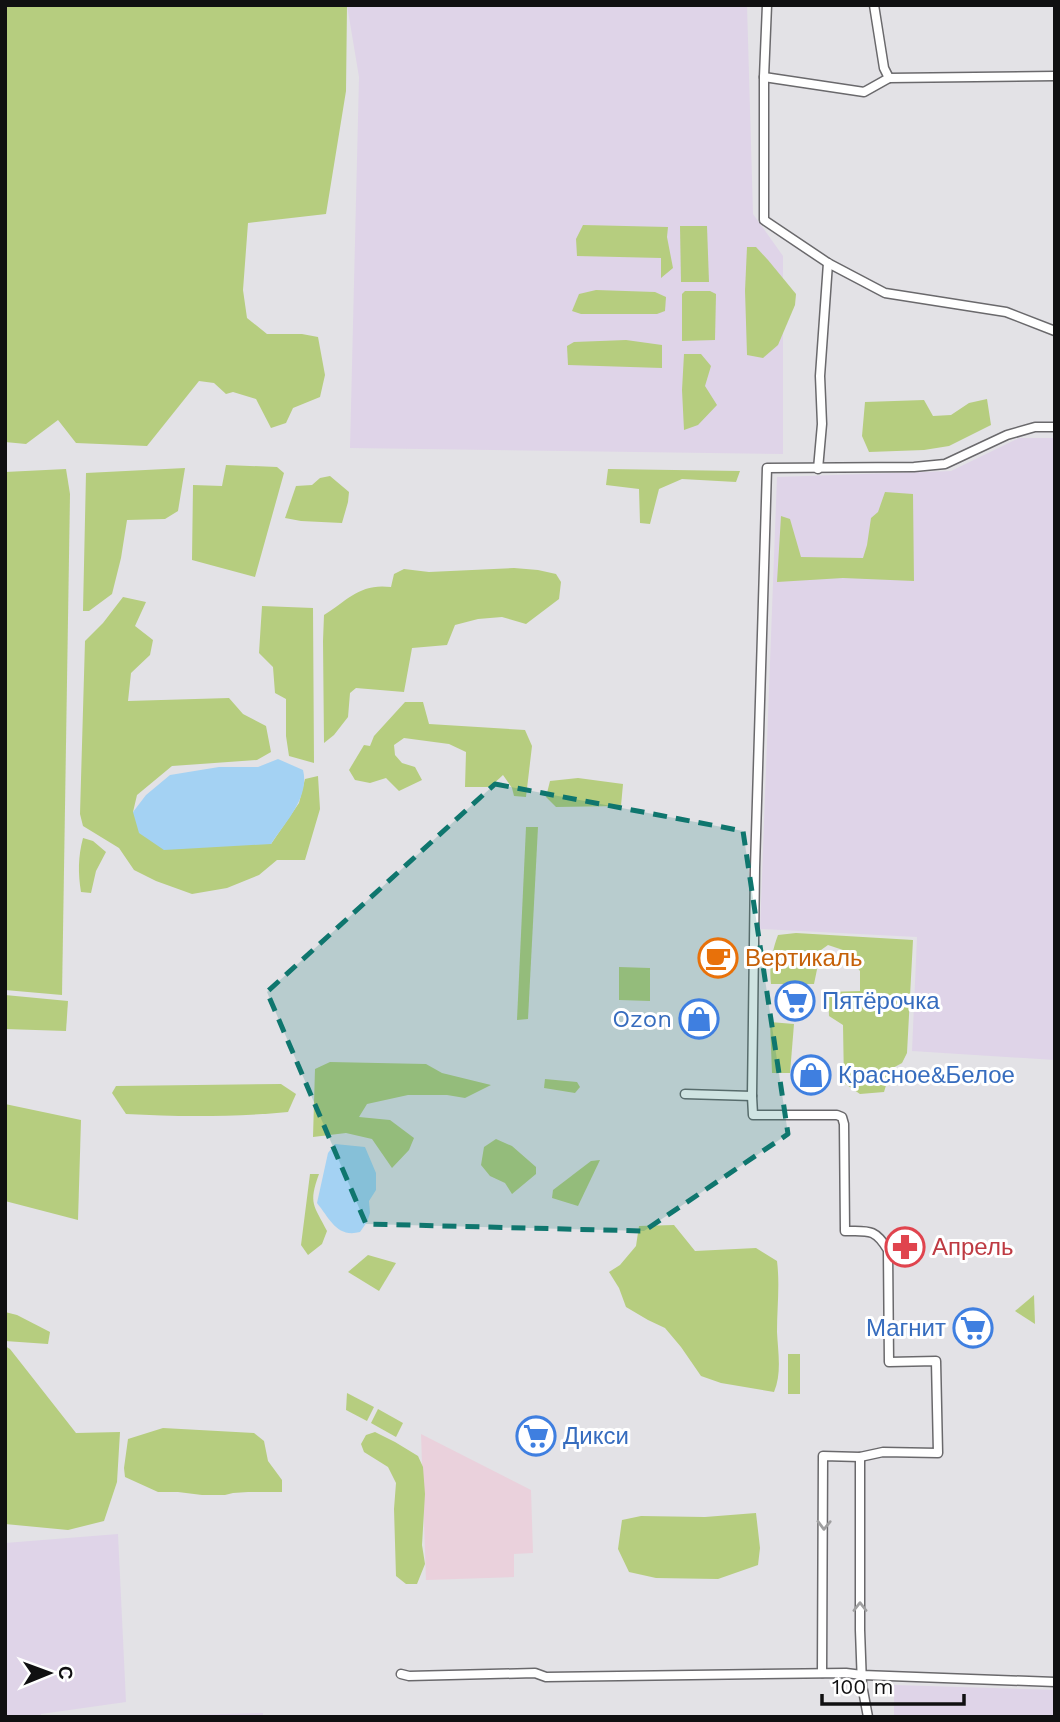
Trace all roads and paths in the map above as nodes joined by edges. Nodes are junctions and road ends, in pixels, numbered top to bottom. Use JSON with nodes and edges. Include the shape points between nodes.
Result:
{"nodes":[{"id":1,"x":767,"y":5,"type":"edge"},
{"id":2,"x":874,"y":5,"type":"edge"},
{"id":3,"x":764,"y":76,"type":"junction"},
{"id":4,"x":1055,"y":76,"type":"edge"},
{"id":5,"x":889,"y":78,"type":"junction"},
{"id":6,"x":828,"y":263,"type":"junction"},
{"id":7,"x":1055,"y":331,"type":"edge"},
{"id":8,"x":1055,"y":427,"type":"edge"},
{"id":9,"x":818,"y":469,"type":"junction"},
{"id":10,"x":685,"y":1094,"type":"dead end"},
{"id":11,"x":752,"y":1096,"type":"junction"},
{"id":12,"x":860,"y":1457,"type":"junction"},
{"id":13,"x":822,"y":1673,"type":"junction"},
{"id":14,"x":401,"y":1674,"type":"dead end"},
{"id":15,"x":862,"y":1675,"type":"junction"},
{"id":16,"x":1055,"y":1682,"type":"edge"},
{"id":17,"x":868,"y":1717,"type":"edge"}],
"edges":[{"from":1,"to":3,"type":"street"},
{"from":2,"to":5,"type":"street"},
{"from":3,"to":5,"type":"street","via":[[864,92]]},
{"from":3,"to":6,"type":"street","via":[[764,220]]},
{"from":4,"to":5,"type":"street"},
{"from":6,"to":7,"type":"street","via":[[885,293],[1006,312]]},
{"from":6,"to":9,"type":"street"},
{"from":8,"to":9,"type":"street","via":[[1007,435],[945,464]]},
{"from":9,"to":11,"type":"street","via":[[767,468]]},
{"from":10,"to":11,"type":"street"},
{"from":11,"to":12,"type":"street","via":[[753,1115],[842,1117],[845,1231],[870,1231],[888,1250],[888,1362],[936,1360],[938,1453],[883,1452]]},
{"from":12,"to":13,"type":"street","one_way":true,"via":[[823,1456]]},
{"from":15,"to":12,"type":"street","one_way":true},
{"from":13,"to":14,"type":"street"},
{"from":13,"to":15,"type":"street"},
{"from":15,"to":16,"type":"street"},
{"from":15,"to":17,"type":"street"}]}
